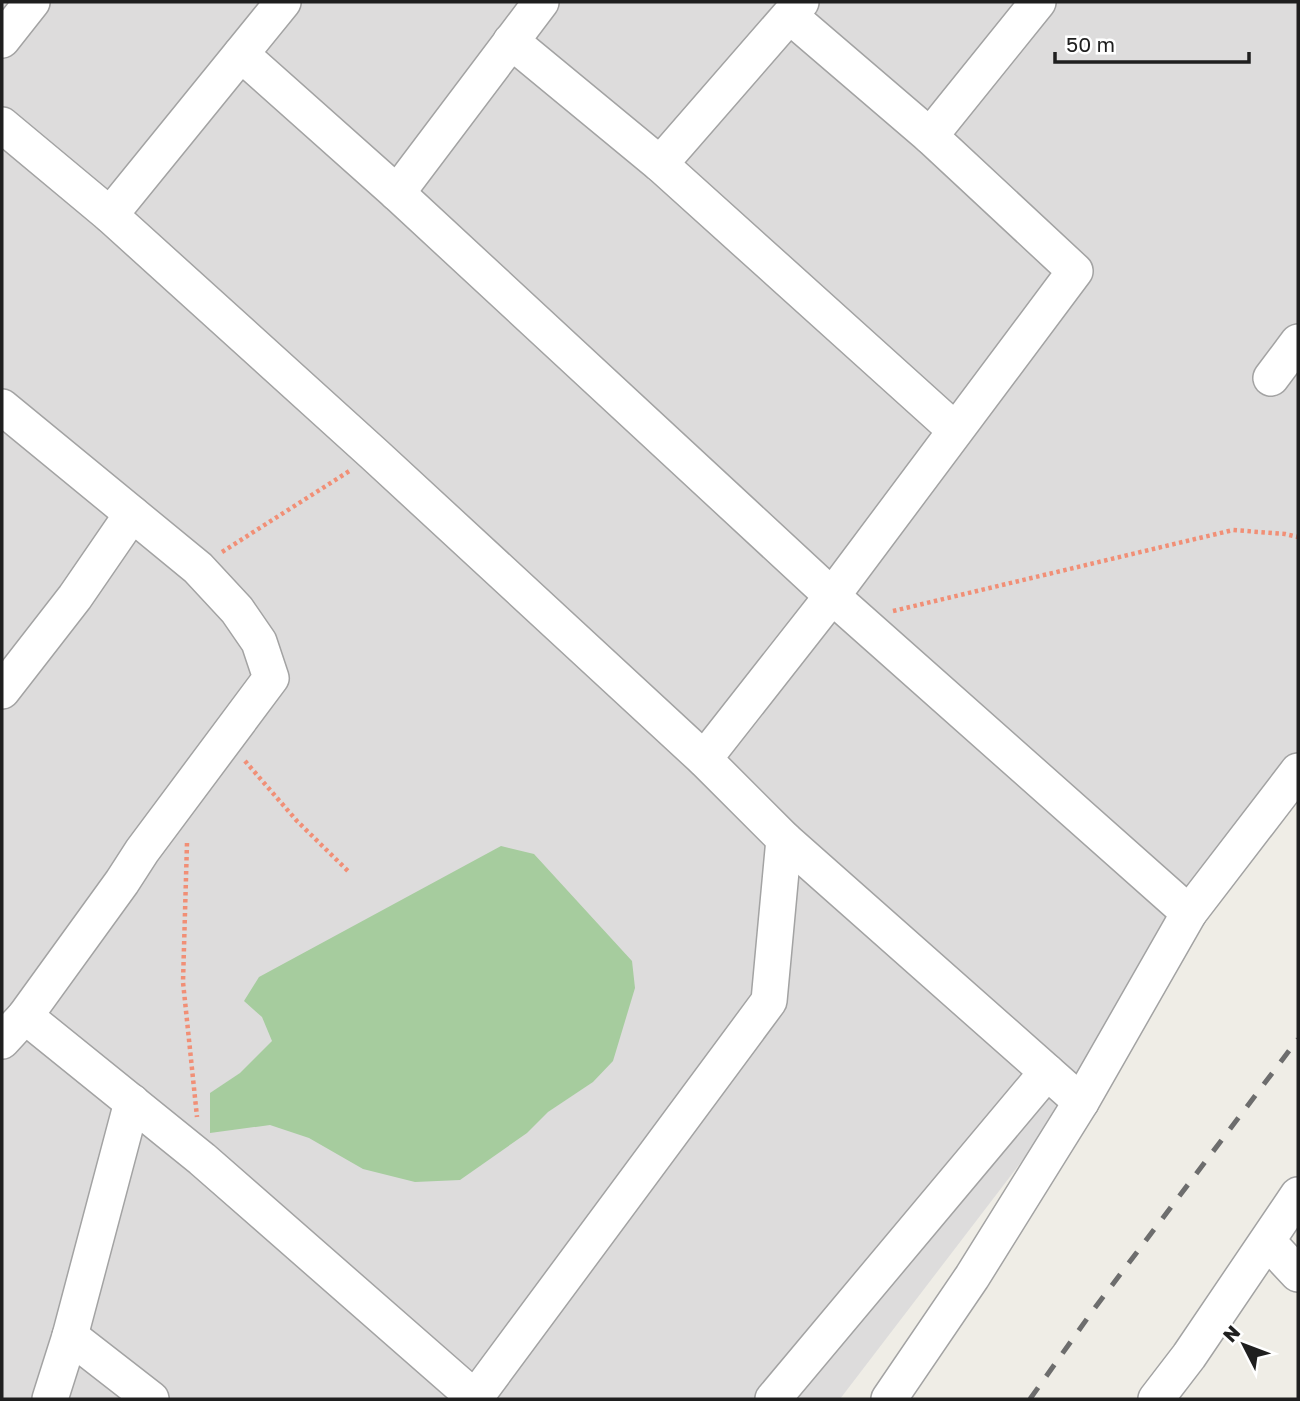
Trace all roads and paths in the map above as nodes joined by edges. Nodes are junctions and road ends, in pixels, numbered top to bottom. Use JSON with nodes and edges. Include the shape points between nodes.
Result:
{"nodes":[{"id":1,"x":32,"y":2,"type":"edge"},
{"id":2,"x":283,"y":2,"type":"edge"},
{"id":3,"x":541,"y":2,"type":"edge"},
{"id":4,"x":1038,"y":2,"type":"edge"},
{"id":5,"x":796,"y":9,"type":"edge"},
{"id":6,"x":2,"y":40,"type":"edge"},
{"id":7,"x":511,"y":41,"type":"junction"},
{"id":8,"x":241,"y":54,"type":"junction"},
{"id":9,"x":2,"y":125,"type":"edge"},
{"id":10,"x":930,"y":136,"type":"junction"},
{"id":11,"x":660,"y":164,"type":"junction"},
{"id":12,"x":397,"y":193,"type":"junction"},
{"id":13,"x":110,"y":215,"type":"junction"},
{"id":14,"x":1298,"y":342,"type":"edge"},
{"id":15,"x":1271,"y":378,"type":"dead end"},
{"id":16,"x":2,"y":407,"type":"edge"},
{"id":17,"x":955,"y":430,"type":"junction"},
{"id":18,"x":375,"y":455,"type":"junction"},
{"id":19,"x":132,"y":513,"type":"junction"},
{"id":20,"x":1298,"y":537,"type":"edge"},
{"id":21,"x":198,"y":568,"type":"junction"},
{"id":22,"x":832,"y":596,"type":"junction"},
{"id":23,"x":858,"y":620,"type":"junction"},
{"id":24,"x":2,"y":691,"type":"edge"},
{"id":25,"x":225,"y":740,"type":"junction"},
{"id":26,"x":704,"y":758,"type":"junction"},
{"id":27,"x":1298,"y":771,"type":"edge"},
{"id":28,"x":189,"y":789,"type":"junction"},
{"id":29,"x":784,"y":839,"type":"junction"},
{"id":30,"x":350,"y":873,"type":"dead end"},
{"id":31,"x":1189,"y":914,"type":"junction"},
{"id":32,"x":25,"y":1016,"type":"junction"},
{"id":33,"x":2,"y":1041,"type":"edge"},
{"id":34,"x":1046,"y":1072,"type":"junction"},
{"id":35,"x":132,"y":1102,"type":"junction"},
{"id":36,"x":1081,"y":1102,"type":"junction"},
{"id":37,"x":202,"y":1159,"type":"junction"},
{"id":38,"x":1298,"y":1195,"type":"edge"},
{"id":39,"x":1268,"y":1242,"type":"junction"},
{"id":40,"x":1298,"y":1274,"type":"edge"},
{"id":41,"x":70,"y":1336,"type":"junction"},
{"id":42,"x":50,"y":1399,"type":"edge"},
{"id":43,"x":151,"y":1399,"type":"edge"},
{"id":44,"x":475,"y":1399,"type":"edge"},
{"id":45,"x":772,"y":1399,"type":"edge"},
{"id":46,"x":889,"y":1399,"type":"edge"},
{"id":47,"x":1156,"y":1399,"type":"edge"}],
"edges":[{"from":1,"to":6,"type":"street"},
{"from":2,"to":8,"type":"street"},
{"from":3,"to":7,"type":"street"},
{"from":4,"to":10,"type":"street"},
{"from":5,"to":10,"type":"street"},
{"from":5,"to":11,"type":"street"},
{"from":7,"to":11,"type":"street"},
{"from":7,"to":12,"type":"street"},
{"from":8,"to":12,"type":"street"},
{"from":8,"to":13,"type":"street"},
{"from":9,"to":13,"type":"street"},
{"from":10,"to":17,"type":"street","via":[[1075,271]]},
{"from":11,"to":17,"type":"street"},
{"from":12,"to":22,"type":"street"},
{"from":13,"to":18,"type":"street"},
{"from":14,"to":15,"type":"street"},
{"from":16,"to":19,"type":"street"},
{"from":17,"to":22,"type":"street"},
{"from":18,"to":21,"type":"path"},
{"from":18,"to":26,"type":"street"},
{"from":19,"to":21,"type":"street"},
{"from":19,"to":24,"type":"street","via":[[75,597]]},
{"from":20,"to":23,"type":"path","via":[[1233,530]]},
{"from":21,"to":25,"type":"street","via":[[259,642],[271,678]]},
{"from":22,"to":23,"type":"street"},
{"from":22,"to":26,"type":"street"},
{"from":23,"to":31,"type":"street"},
{"from":25,"to":28,"type":"street"},
{"from":25,"to":30,"type":"path"},
{"from":26,"to":29,"type":"street"},
{"from":27,"to":31,"type":"street"},
{"from":28,"to":32,"type":"street"},
{"from":28,"to":37,"type":"path","via":[[183,982]]},
{"from":29,"to":34,"type":"street"},
{"from":29,"to":44,"type":"street","via":[[769,1001]]},
{"from":31,"to":36,"type":"street"},
{"from":32,"to":33,"type":"street"},
{"from":32,"to":35,"type":"street"},
{"from":34,"to":36,"type":"street"},
{"from":34,"to":45,"type":"street"},
{"from":35,"to":37,"type":"street"},
{"from":35,"to":41,"type":"street"},
{"from":36,"to":46,"type":"street"},
{"from":37,"to":44,"type":"street"},
{"from":38,"to":39,"type":"street"},
{"from":39,"to":40,"type":"street"},
{"from":39,"to":47,"type":"street"},
{"from":41,"to":42,"type":"street"},
{"from":41,"to":43,"type":"street"}]}
